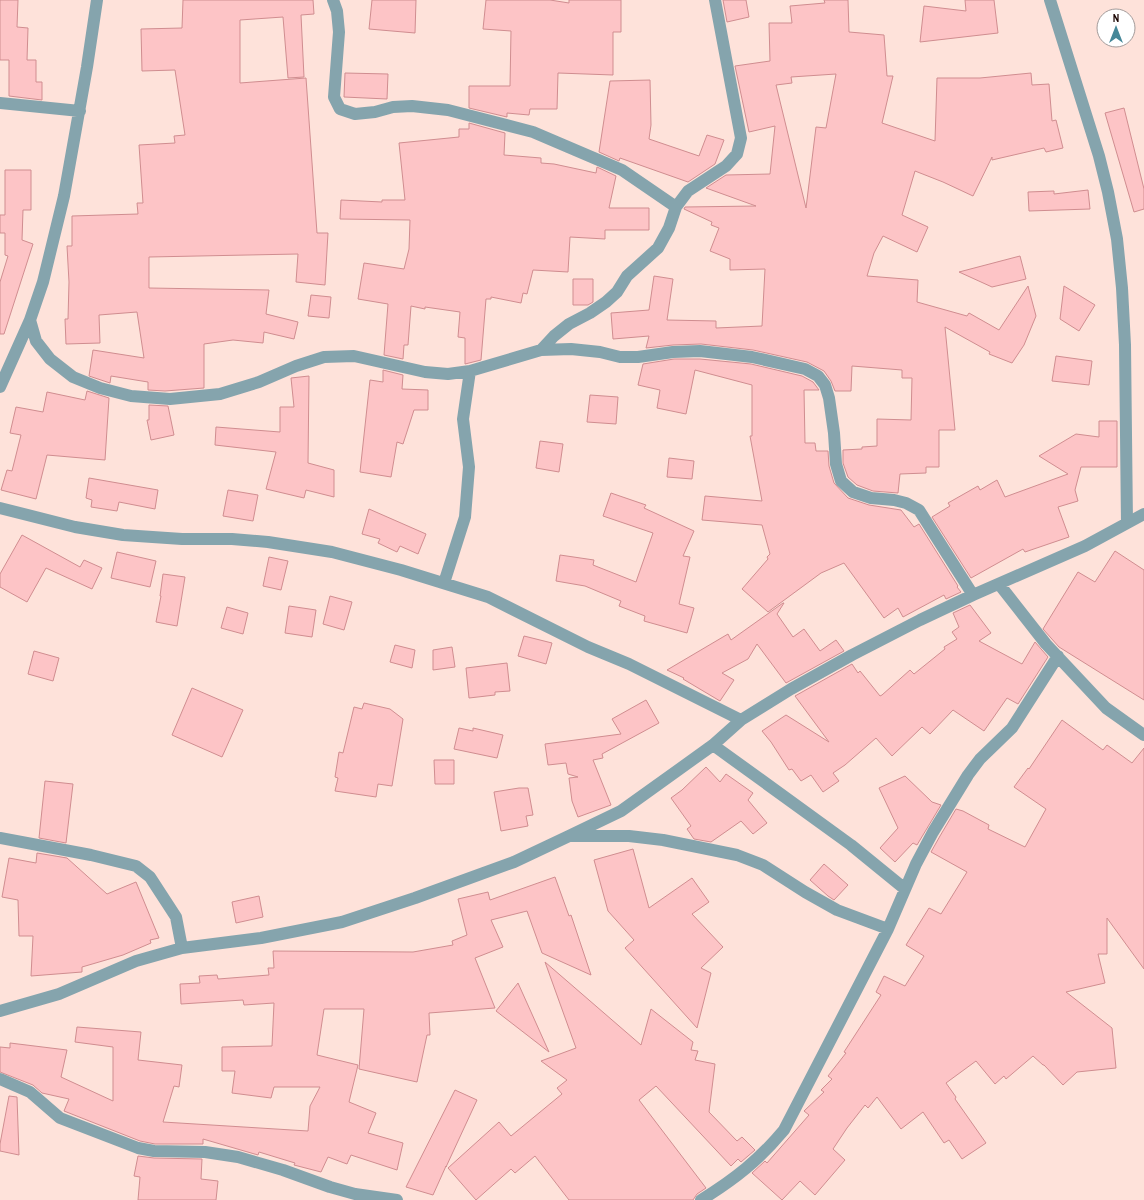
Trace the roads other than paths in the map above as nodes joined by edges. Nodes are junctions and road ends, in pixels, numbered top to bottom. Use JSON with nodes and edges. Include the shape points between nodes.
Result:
{"nodes":[{"id":1,"x":97,"y":0,"type":"edge"},
{"id":2,"x":333,"y":0,"type":"edge"},
{"id":3,"x":715,"y":0,"type":"edge"},
{"id":4,"x":1050,"y":0,"type":"edge"},
{"id":5,"x":0,"y":103,"type":"edge"},
{"id":6,"x":80,"y":111,"type":"junction"},
{"id":7,"x":676,"y":207,"type":"junction"},
{"id":8,"x":30,"y":320,"type":"junction"},
{"id":9,"x":541,"y":350,"type":"junction"},
{"id":10,"x":470,"y":371,"type":"junction"},
{"id":11,"x":0,"y":387,"type":"edge"},
{"id":12,"x":0,"y":508,"type":"edge"},
{"id":13,"x":1144,"y":514,"type":"edge"},
{"id":14,"x":1127,"y":523,"type":"junction"},
{"id":15,"x":444,"y":583,"type":"junction"},
{"id":16,"x":999,"y":584,"type":"junction"},
{"id":17,"x":973,"y":595,"type":"junction"},
{"id":18,"x":1058,"y":656,"type":"junction"},
{"id":19,"x":741,"y":720,"type":"junction"},
{"id":20,"x":1144,"y":735,"type":"edge"},
{"id":21,"x":713,"y":745,"type":"junction"},
{"id":22,"x":569,"y":836,"type":"junction"},
{"id":23,"x":0,"y":838,"type":"edge"},
{"id":24,"x":905,"y":889,"type":"junction"},
{"id":25,"x":888,"y":929,"type":"junction"},
{"id":26,"x":182,"y":948,"type":"junction"},
{"id":27,"x":0,"y":1011,"type":"edge"},
{"id":28,"x":0,"y":1079,"type":"edge"},
{"id":29,"x":397,"y":1200,"type":"edge"},
{"id":30,"x":701,"y":1200,"type":"edge"}],
"edges":[{"from":1,"to":6,"type":"street"},
{"from":2,"to":7,"type":"street","via":[[339,32],[334,97],[340,109],[355,114],[412,106],[448,110],[533,132],[622,170]]},
{"from":3,"to":7,"type":"street","via":[[741,138],[737,154],[726,166],[688,191]]},
{"from":4,"to":14,"type":"street","via":[[1098,156],[1117,239],[1125,345]]},
{"from":5,"to":6,"type":"street"},
{"from":6,"to":8,"type":"street","via":[[62,203],[43,282]]},
{"from":7,"to":9,"type":"street","via":[[669,228],[658,248],[627,276],[617,292],[606,302],[564,328]]},
{"from":8,"to":10,"type":"street","via":[[36,341],[56,364],[73,376],[100,388],[131,396],[170,399],[220,394],[324,357],[354,356],[424,372],[448,374]]},
{"from":8,"to":11,"type":"street"},
{"from":9,"to":10,"type":"street"},
{"from":9,"to":17,"type":"street","via":[[571,349],[620,357],[700,351],[752,357],[806,369],[818,376],[825,385],[834,433],[836,464],[841,481],[853,492],[871,498],[900,501],[919,510]]},
{"from":10,"to":15,"type":"street","via":[[463,419],[469,466],[465,517]]},
{"from":12,"to":15,"type":"street","via":[[75,527],[123,535],[232,539],[332,552]]},
{"from":13,"to":14,"type":"street"},
{"from":14,"to":16,"type":"street","via":[[1085,546]]},
{"from":15,"to":19,"type":"street","via":[[488,598]]},
{"from":16,"to":17,"type":"street"},
{"from":16,"to":18,"type":"street"},
{"from":17,"to":19,"type":"street","via":[[852,655]]},
{"from":18,"to":20,"type":"street","via":[[1106,708]]},
{"from":18,"to":24,"type":"street","via":[[1012,728],[980,759],[968,775],[916,864]]},
{"from":19,"to":21,"type":"street"},
{"from":21,"to":22,"type":"street","via":[[620,811]]},
{"from":21,"to":24,"type":"street","via":[[839,836]]},
{"from":22,"to":25,"type":"street","via":[[629,836],[737,855],[763,865],[837,910]]},
{"from":22,"to":26,"type":"street","via":[[514,862],[342,922],[261,938]]},
{"from":23,"to":26,"type":"street","via":[[136,866],[150,877],[176,917]]},
{"from":24,"to":25,"type":"street"},
{"from":25,"to":30,"type":"street","via":[[784,1130],[753,1163]]},
{"from":26,"to":27,"type":"street","via":[[136,961],[59,994]]},
{"from":28,"to":29,"type":"street","via":[[30,1092],[60,1118],[138,1148],[238,1157],[355,1194]]}]}
